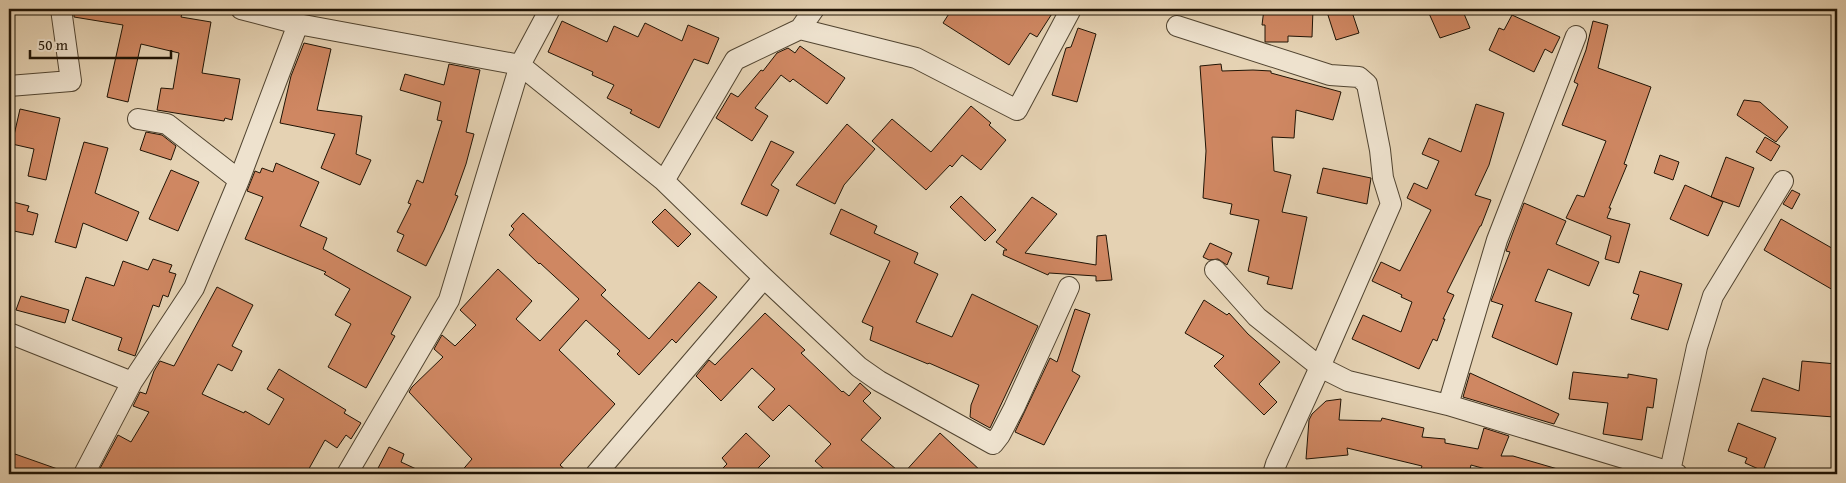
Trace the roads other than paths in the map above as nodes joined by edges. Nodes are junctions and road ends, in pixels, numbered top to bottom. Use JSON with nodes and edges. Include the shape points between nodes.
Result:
{"nodes":[{"id":1,"x":61,"y":9,"type":"edge"},
{"id":2,"x":241,"y":9,"type":"edge"},
{"id":3,"x":550,"y":9,"type":"edge"},
{"id":4,"x":814,"y":9,"type":"edge"},
{"id":5,"x":1071,"y":9,"type":"edge"},
{"id":6,"x":298,"y":24,"type":"junction"},
{"id":7,"x":1177,"y":26,"type":"dead end"},
{"id":8,"x":800,"y":29,"type":"junction"},
{"id":9,"x":1576,"y":36,"type":"dead end"},
{"id":10,"x":520,"y":65,"type":"junction"},
{"id":11,"x":9,"y":86,"type":"edge"},
{"id":12,"x":138,"y":119,"type":"dead end"},
{"id":13,"x":239,"y":180,"type":"junction"},
{"id":14,"x":1783,"y":180,"type":"dead end"},
{"id":15,"x":664,"y":181,"type":"junction"},
{"id":16,"x":1216,"y":270,"type":"dead end"},
{"id":17,"x":764,"y":278,"type":"junction"},
{"id":18,"x":1069,"y":287,"type":"dead end"},
{"id":19,"x":9,"y":334,"type":"edge"},
{"id":20,"x":1320,"y":367,"type":"junction"},
{"id":21,"x":132,"y":382,"type":"junction"},
{"id":22,"x":1448,"y":405,"type":"junction"},
{"id":23,"x":1674,"y":473,"type":"edge"},
{"id":24,"x":84,"y":474,"type":"edge"},
{"id":25,"x":348,"y":474,"type":"edge"},
{"id":26,"x":596,"y":474,"type":"edge"},
{"id":27,"x":1273,"y":474,"type":"edge"}],
"edges":[{"from":1,"to":11,"type":"street","via":[[71,81]]},
{"from":2,"to":6,"type":"street"},
{"from":3,"to":10,"type":"street"},
{"from":4,"to":8,"type":"street"},
{"from":5,"to":8,"type":"street","via":[[1017,110],[916,58]]},
{"from":6,"to":10,"type":"street"},
{"from":6,"to":13,"type":"street"},
{"from":7,"to":20,"type":"street","via":[[1330,75],[1359,77],[1367,84],[1383,178],[1391,204]]},
{"from":8,"to":15,"type":"street","via":[[735,60]]},
{"from":9,"to":22,"type":"street","via":[[1497,240]]},
{"from":10,"to":15,"type":"street"},
{"from":10,"to":25,"type":"street","via":[[449,300]]},
{"from":12,"to":13,"type":"street","via":[[167,124]]},
{"from":13,"to":21,"type":"street","via":[[194,288]]},
{"from":14,"to":23,"type":"street","via":[[1713,296],[1697,347]]},
{"from":15,"to":17,"type":"street"},
{"from":16,"to":20,"type":"street","via":[[1257,317]]},
{"from":17,"to":18,"type":"street","via":[[866,372],[993,444],[1014,408]]},
{"from":17,"to":26,"type":"street"},
{"from":19,"to":21,"type":"street"},
{"from":20,"to":22,"type":"street","via":[[1348,381]]},
{"from":20,"to":27,"type":"street"},
{"from":21,"to":24,"type":"street"},
{"from":22,"to":23,"type":"street"}]}
